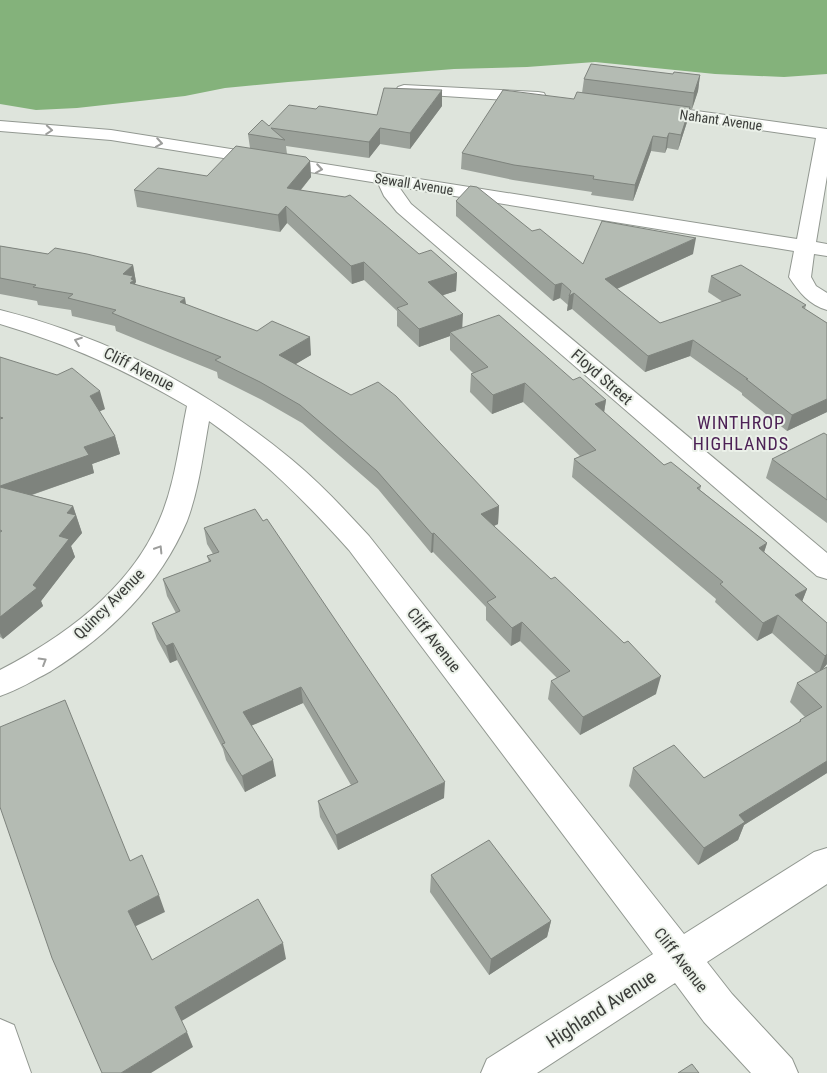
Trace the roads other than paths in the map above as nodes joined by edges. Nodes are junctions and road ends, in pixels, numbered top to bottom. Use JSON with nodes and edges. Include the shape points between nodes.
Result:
{"nodes":[{"id":1,"x":393,"y":90,"type":"edge"},
{"id":2,"x":556,"y":98,"type":"edge"},
{"id":3,"x":634,"y":108,"type":"edge"},
{"id":4,"x":0,"y":126,"type":"edge"},
{"id":5,"x":826,"y":134,"type":"edge"},
{"id":6,"x":385,"y":179,"type":"junction"},
{"id":7,"x":805,"y":246,"type":"junction"},
{"id":8,"x":827,"y":250,"type":"edge"},
{"id":9,"x":827,"y":303,"type":"edge"},
{"id":10,"x":0,"y":317,"type":"edge"},
{"id":11,"x":200,"y":402,"type":"junction"},
{"id":12,"x":827,"y":569,"type":"edge"},
{"id":13,"x":0,"y":684,"type":"edge"},
{"id":14,"x":827,"y":864,"type":"edge"},
{"id":15,"x":680,"y":959,"type":"junction"},
{"id":16,"x":0,"y":1039,"type":"edge"},
{"id":17,"x":11,"y":1073,"type":"edge"},
{"id":18,"x":501,"y":1073,"type":"edge"},
{"id":19,"x":778,"y":1073,"type":"edge"}],
"edges":[{"from":1,"to":2,"type":"street"},
{"from":3,"to":5,"type":"street","name":"Nahant Avenue"},
{"from":4,"to":6,"type":"street","name":"Sewall Avenue","one_way":true,"via":[[111,135]]},
{"from":5,"to":7,"type":"street"},
{"from":6,"to":7,"type":"street","name":"Sewall Avenue"},
{"from":6,"to":12,"type":"street","name":"Floyd Street","via":[[404,208]]},
{"from":7,"to":8,"type":"street","name":"Sewall Avenue"},
{"from":7,"to":9,"type":"street","via":[[801,281]]},
{"from":11,"to":10,"type":"street","name":"Cliff Avenue","one_way":true,"via":[[114,356]]},
{"from":13,"to":11,"type":"street","name":"Quincy Avenue","one_way":true,"via":[[75,639],[128,590],[153,558],[165,540],[178,507]]},
{"from":11,"to":15,"type":"street","name":"Cliff Avenue","via":[[276,458],[343,524]]},
{"from":14,"to":15,"type":"street","name":"Highland Avenue"},
{"from":15,"to":18,"type":"street","name":"Highland Avenue"},
{"from":15,"to":19,"type":"street","name":"Cliff Avenue","via":[[718,1008]]},
{"from":16,"to":17,"type":"street"}]}
